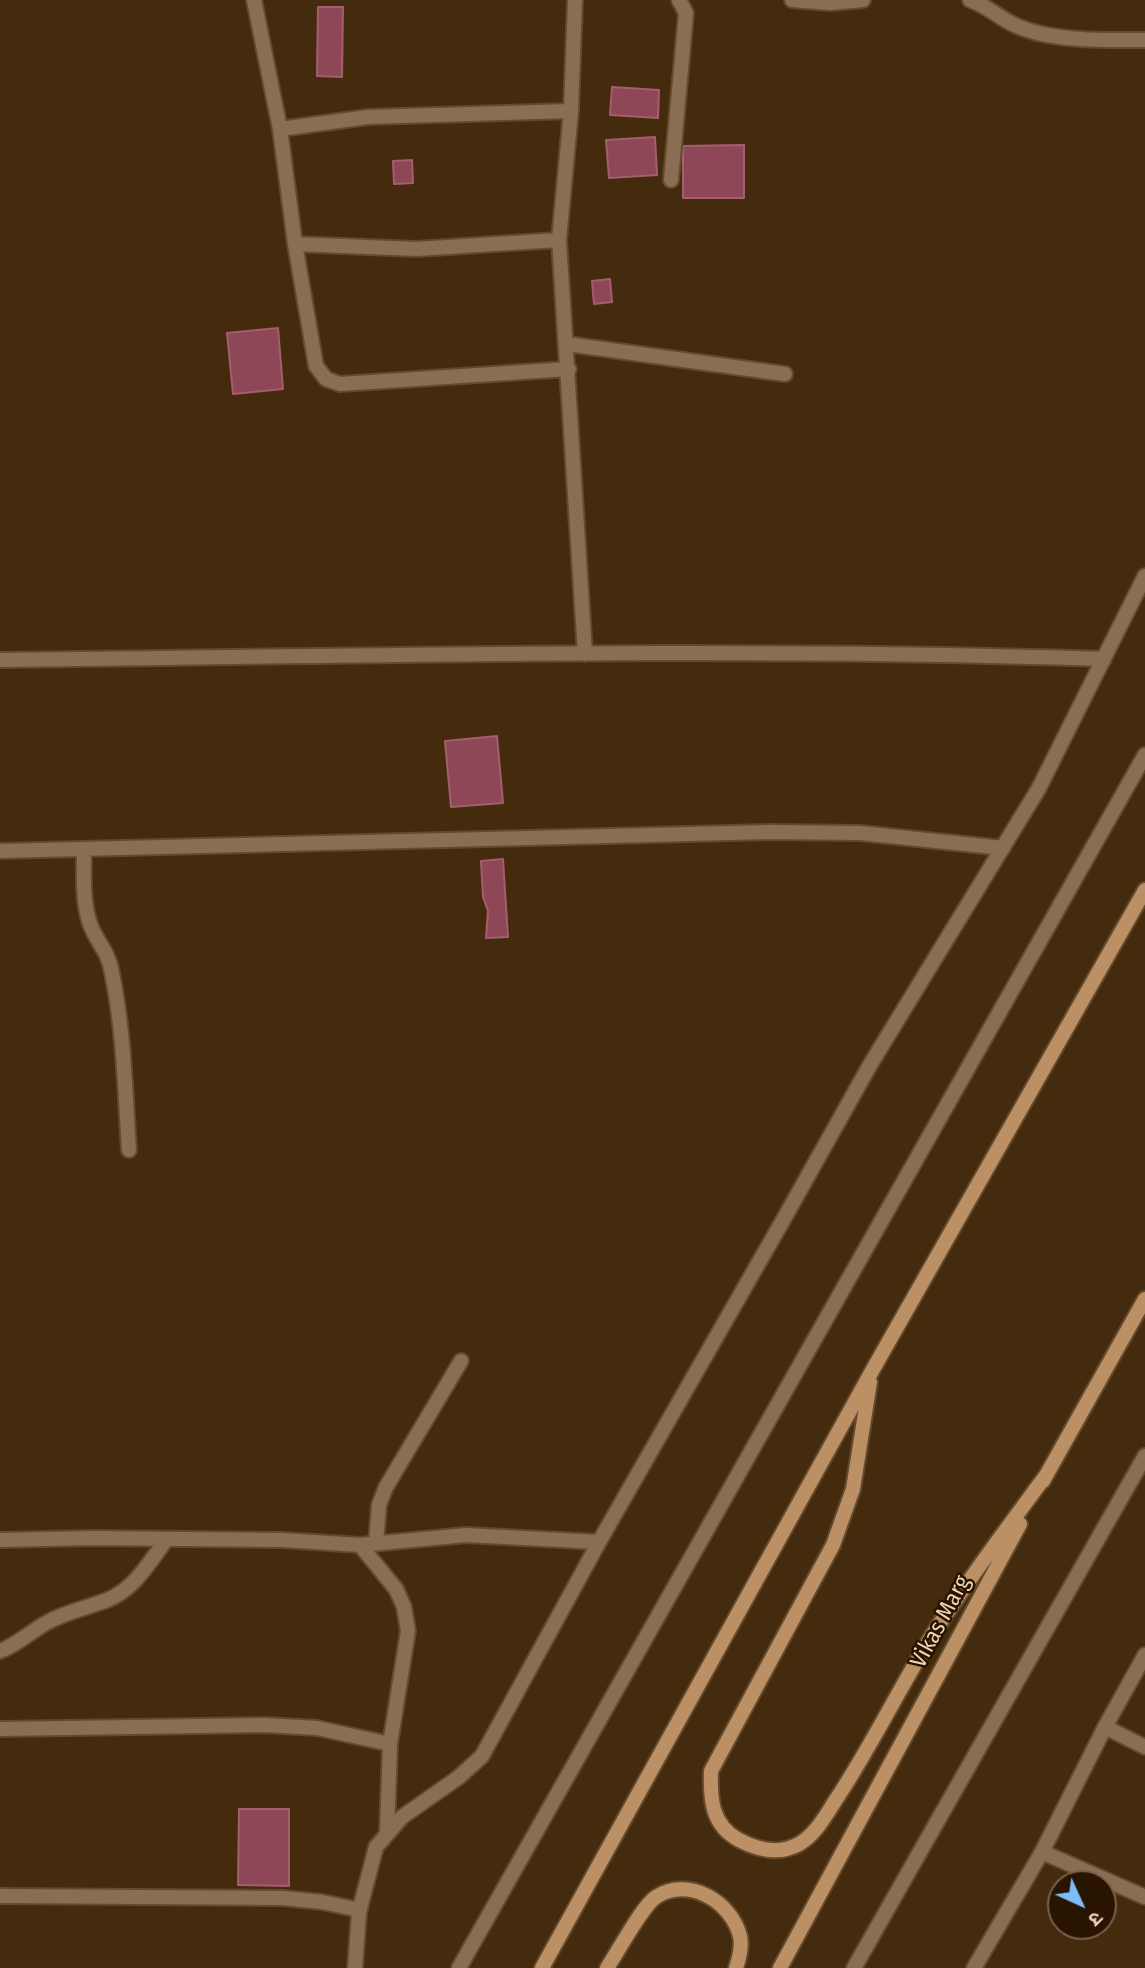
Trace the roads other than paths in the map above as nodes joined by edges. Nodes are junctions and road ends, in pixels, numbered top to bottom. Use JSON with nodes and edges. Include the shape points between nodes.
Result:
{"nodes":[{"id":1,"x":254,"y":0,"type":"edge"},
{"id":2,"x":575,"y":0,"type":"edge"},
{"id":3,"x":679,"y":0,"type":"edge"},
{"id":4,"x":792,"y":0,"type":"edge"},
{"id":5,"x":863,"y":0,"type":"edge"},
{"id":6,"x":970,"y":0,"type":"edge"},
{"id":7,"x":1145,"y":40,"type":"edge"},
{"id":8,"x":571,"y":111,"type":"junction"},
{"id":9,"x":280,"y":129,"type":"junction"},
{"id":10,"x":671,"y":180,"type":"dead end"},
{"id":11,"x":559,"y":240,"type":"junction"},
{"id":12,"x":295,"y":244,"type":"junction"},
{"id":13,"x":567,"y":344,"type":"junction"},
{"id":14,"x":569,"y":369,"type":"junction"},
{"id":15,"x":785,"y":374,"type":"dead end"},
{"id":16,"x":1145,"y":576,"type":"edge"},
{"id":17,"x":585,"y":654,"type":"junction"},
{"id":18,"x":1104,"y":659,"type":"junction"},
{"id":19,"x":0,"y":660,"type":"edge"},
{"id":20,"x":1145,"y":755,"type":"edge"},
{"id":21,"x":1003,"y":848,"type":"junction"},
{"id":22,"x":84,"y":849,"type":"junction"},
{"id":23,"x":0,"y":851,"type":"edge"},
{"id":24,"x":1145,"y":890,"type":"edge"},
{"id":25,"x":129,"y":1150,"type":"dead end"},
{"id":26,"x":1145,"y":1299,"type":"edge"},
{"id":27,"x":461,"y":1361,"type":"dead end"},
{"id":28,"x":872,"y":1371,"type":"junction"},
{"id":29,"x":1145,"y":1456,"type":"edge"},
{"id":30,"x":1047,"y":1475,"type":"junction"},
{"id":31,"x":167,"y":1539,"type":"junction"},
{"id":32,"x":0,"y":1540,"type":"edge"},
{"id":33,"x":598,"y":1542,"type":"junction"},
{"id":34,"x":376,"y":1543,"type":"junction"},
{"id":35,"x":360,"y":1545,"type":"junction"},
{"id":36,"x":0,"y":1651,"type":"edge"},
{"id":37,"x":1145,"y":1656,"type":"edge"},
{"id":38,"x":1105,"y":1727,"type":"junction"},
{"id":39,"x":0,"y":1729,"type":"edge"},
{"id":40,"x":390,"y":1744,"type":"junction"},
{"id":41,"x":1145,"y":1747,"type":"edge"},
{"id":42,"x":387,"y":1832,"type":"junction"},
{"id":43,"x":1042,"y":1852,"type":"junction"},
{"id":44,"x":0,"y":1896,"type":"edge"},
{"id":45,"x":1145,"y":1897,"type":"edge"},
{"id":46,"x":360,"y":1910,"type":"junction"},
{"id":47,"x":355,"y":1968,"type":"edge"},
{"id":48,"x":459,"y":1968,"type":"edge"},
{"id":49,"x":542,"y":1968,"type":"edge"},
{"id":50,"x":607,"y":1968,"type":"edge"},
{"id":51,"x":736,"y":1968,"type":"edge"},
{"id":52,"x":780,"y":1968,"type":"edge"},
{"id":53,"x":854,"y":1968,"type":"edge"},
{"id":54,"x":974,"y":1968,"type":"edge"}],
"edges":[{"from":1,"to":9,"type":"street"},
{"from":2,"to":8,"type":"street"},
{"from":3,"to":10,"type":"street","via":[[686,13]]},
{"from":4,"to":5,"type":"street"},
{"from":6,"to":7,"type":"street","via":[[1017,26],[1049,35]]},
{"from":8,"to":9,"type":"street","via":[[368,117]]},
{"from":8,"to":11,"type":"street"},
{"from":9,"to":12,"type":"street"},
{"from":11,"to":12,"type":"street","via":[[416,249]]},
{"from":11,"to":13,"type":"street"},
{"from":12,"to":14,"type":"street","via":[[316,366],[326,379],[340,384]]},
{"from":13,"to":14,"type":"street"},
{"from":13,"to":15,"type":"street"},
{"from":14,"to":17,"type":"street"},
{"from":16,"to":18,"type":"street"},
{"from":17,"to":18,"type":"street"},
{"from":17,"to":19,"type":"street"},
{"from":18,"to":21,"type":"street"},
{"from":20,"to":48,"type":"street"},
{"from":21,"to":22,"type":"street","via":[[860,833],[770,832]]},
{"from":21,"to":33,"type":"street","via":[[870,1065]]},
{"from":22,"to":23,"type":"street"},
{"from":22,"to":25,"type":"street","via":[[85,905],[112,972]]},
{"from":24,"to":28,"type":"main road"},
{"from":26,"to":30,"type":"main road","name":"Vikas Marg"},
{"from":27,"to":34,"type":"street","via":[[386,1487],[379,1505]]},
{"from":28,"to":30,"type":"main road","via":[[853,1489],[833,1545],[711,1771],[710,1798],[719,1822],[735,1837],[778,1852],[800,1843],[821,1823],[933,1635]]},
{"from":28,"to":49,"type":"main road"},
{"from":29,"to":53,"type":"street"},
{"from":30,"to":52,"type":"main road","name":"Vikas Marg"},
{"from":31,"to":32,"type":"street"},
{"from":31,"to":35,"type":"street"},
{"from":31,"to":36,"type":"street","via":[[124,1591],[47,1622]]},
{"from":33,"to":34,"type":"street","via":[[466,1535]]},
{"from":33,"to":42,"type":"street","via":[[482,1756]]},
{"from":34,"to":35,"type":"street"},
{"from":35,"to":40,"type":"street","via":[[396,1589],[408,1631]]},
{"from":37,"to":38,"type":"street"},
{"from":38,"to":41,"type":"street"},
{"from":38,"to":43,"type":"street"},
{"from":39,"to":40,"type":"street","via":[[265,1725],[317,1728]]},
{"from":40,"to":42,"type":"street"},
{"from":42,"to":46,"type":"street","via":[[376,1847]]},
{"from":43,"to":45,"type":"street"},
{"from":43,"to":54,"type":"street"},
{"from":44,"to":46,"type":"street","via":[[283,1898]]},
{"from":46,"to":47,"type":"street"},
{"from":50,"to":51,"type":"main road","via":[[654,1898],[674,1888],[696,1890],[716,1901],[731,1917],[740,1938]]}]}
